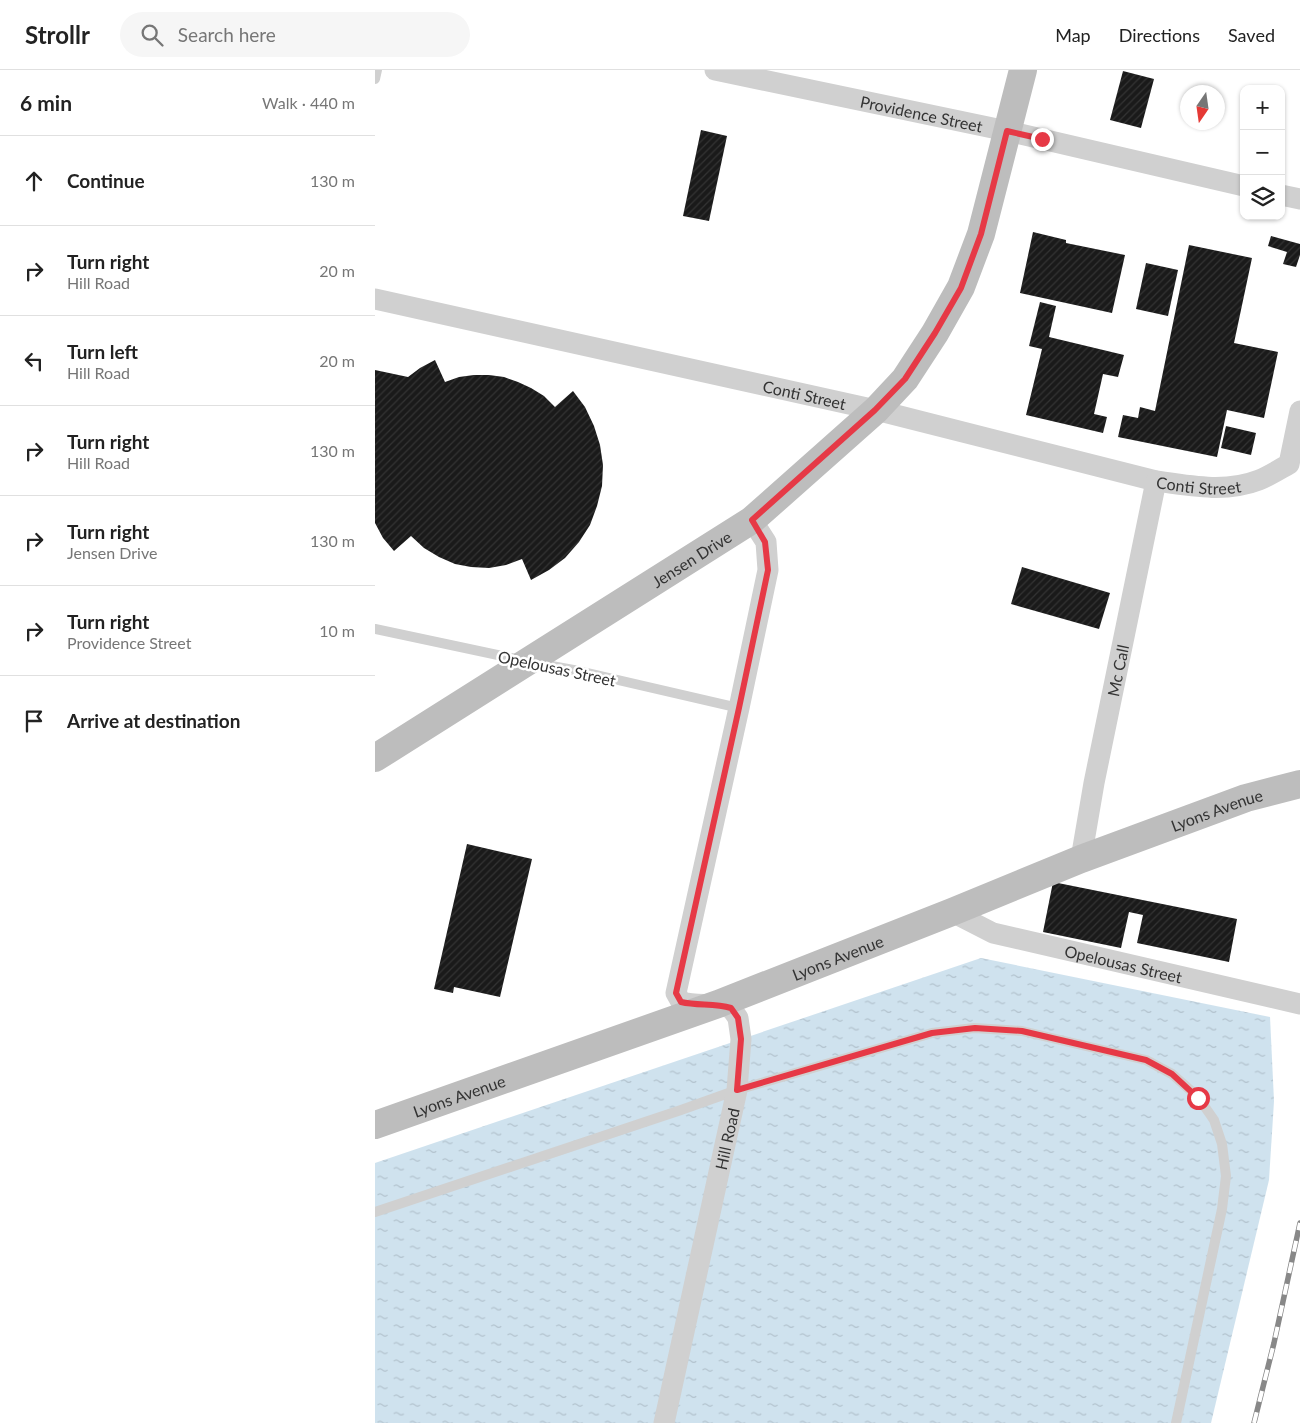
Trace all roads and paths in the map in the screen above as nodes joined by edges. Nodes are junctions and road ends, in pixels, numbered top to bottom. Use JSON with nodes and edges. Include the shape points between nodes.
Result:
{"nodes":[{"id":1,"x":377,"y":70,"type":"edge"},
{"id":2,"x":715,"y":70,"type":"edge"},
{"id":3,"x":1023,"y":70,"type":"edge"},
{"id":4,"x":375,"y":79,"type":"edge"},
{"id":5,"x":1007,"y":131,"type":"junction"},
{"id":6,"x":1240,"y":185,"type":"edge"},
{"id":7,"x":1285,"y":196,"type":"edge"},
{"id":8,"x":1300,"y":199,"type":"edge"},
{"id":9,"x":375,"y":299,"type":"edge"},
{"id":10,"x":875,"y":410,"type":"junction"},
{"id":11,"x":1300,"y":411,"type":"edge"},
{"id":12,"x":1156,"y":481,"type":"junction"},
{"id":13,"x":752,"y":520,"type":"junction"},
{"id":14,"x":375,"y":629,"type":"edge"},
{"id":15,"x":527,"y":661,"type":"junction"},
{"id":16,"x":739,"y":708,"type":"junction"},
{"id":17,"x":375,"y":758,"type":"edge"},
{"id":18,"x":1300,"y":784,"type":"edge"},
{"id":19,"x":1081,"y":860,"type":"junction"},
{"id":20,"x":952,"y":912,"type":"junction"},
{"id":21,"x":718,"y":1004,"type":"junction"},
{"id":22,"x":1300,"y":1004,"type":"edge"},
{"id":23,"x":737,"y":1090,"type":"junction"},
{"id":24,"x":375,"y":1125,"type":"edge"},
{"id":25,"x":375,"y":1212,"type":"edge"},
{"id":26,"x":664,"y":1423,"type":"edge"},
{"id":27,"x":1175,"y":1423,"type":"edge"}],
"edges":[{"from":1,"to":4,"type":"lane"},
{"from":2,"to":5,"type":"street","name":"Providence Street"},
{"from":3,"to":5,"type":"main road","name":"Jensen Drive"},
{"from":5,"to":6,"type":"street","name":"Providence Street"},
{"from":5,"to":10,"type":"main road","name":"Jensen Drive","via":[[981,234],[961,288],[905,379]]},
{"from":7,"to":8,"type":"street"},
{"from":9,"to":10,"type":"street","name":"Conti Street"},
{"from":10,"to":12,"type":"street","name":"Conti Street"},
{"from":10,"to":13,"type":"main road","name":"Jensen Drive"},
{"from":11,"to":12,"type":"street","name":"Conti Street","via":[[1289,464],[1259,480],[1232,487],[1193,487]]},
{"from":12,"to":19,"type":"street","name":"Mc Call","via":[[1093,782]]},
{"from":13,"to":15,"type":"main road","name":"Jensen Drive"},
{"from":13,"to":16,"type":"street","via":[[765,542],[768,570]]},
{"from":14,"to":15,"type":"lane","name":"Opelousas Street"},
{"from":15,"to":16,"type":"lane","name":"Opelousas Street"},
{"from":15,"to":17,"type":"main road","name":"Jensen Drive"},
{"from":16,"to":21,"type":"street","via":[[676,993],[681,1002]]},
{"from":18,"to":19,"type":"main road","name":"Lyons Avenue","via":[[1246,798]]},
{"from":19,"to":20,"type":"main road","name":"Lyons Avenue"},
{"from":20,"to":21,"type":"main road","name":"Lyons Avenue"},
{"from":20,"to":22,"type":"street","name":"Opelousas Street","via":[[993,933]]},
{"from":21,"to":23,"type":"street","name":"Hill Road","via":[[731,1008],[738,1018],[741,1039]]},
{"from":21,"to":24,"type":"main road","name":"Lyons Avenue"},
{"from":23,"to":25,"type":"lane"},
{"from":23,"to":26,"type":"street","name":"Hill Road"},
{"from":23,"to":27,"type":"lane","via":[[932,1033],[975,1028],[1022,1031],[1146,1060],[1172,1074],[1198,1098],[1214,1120],[1222,1144],[1226,1176],[1222,1209]]}]}
